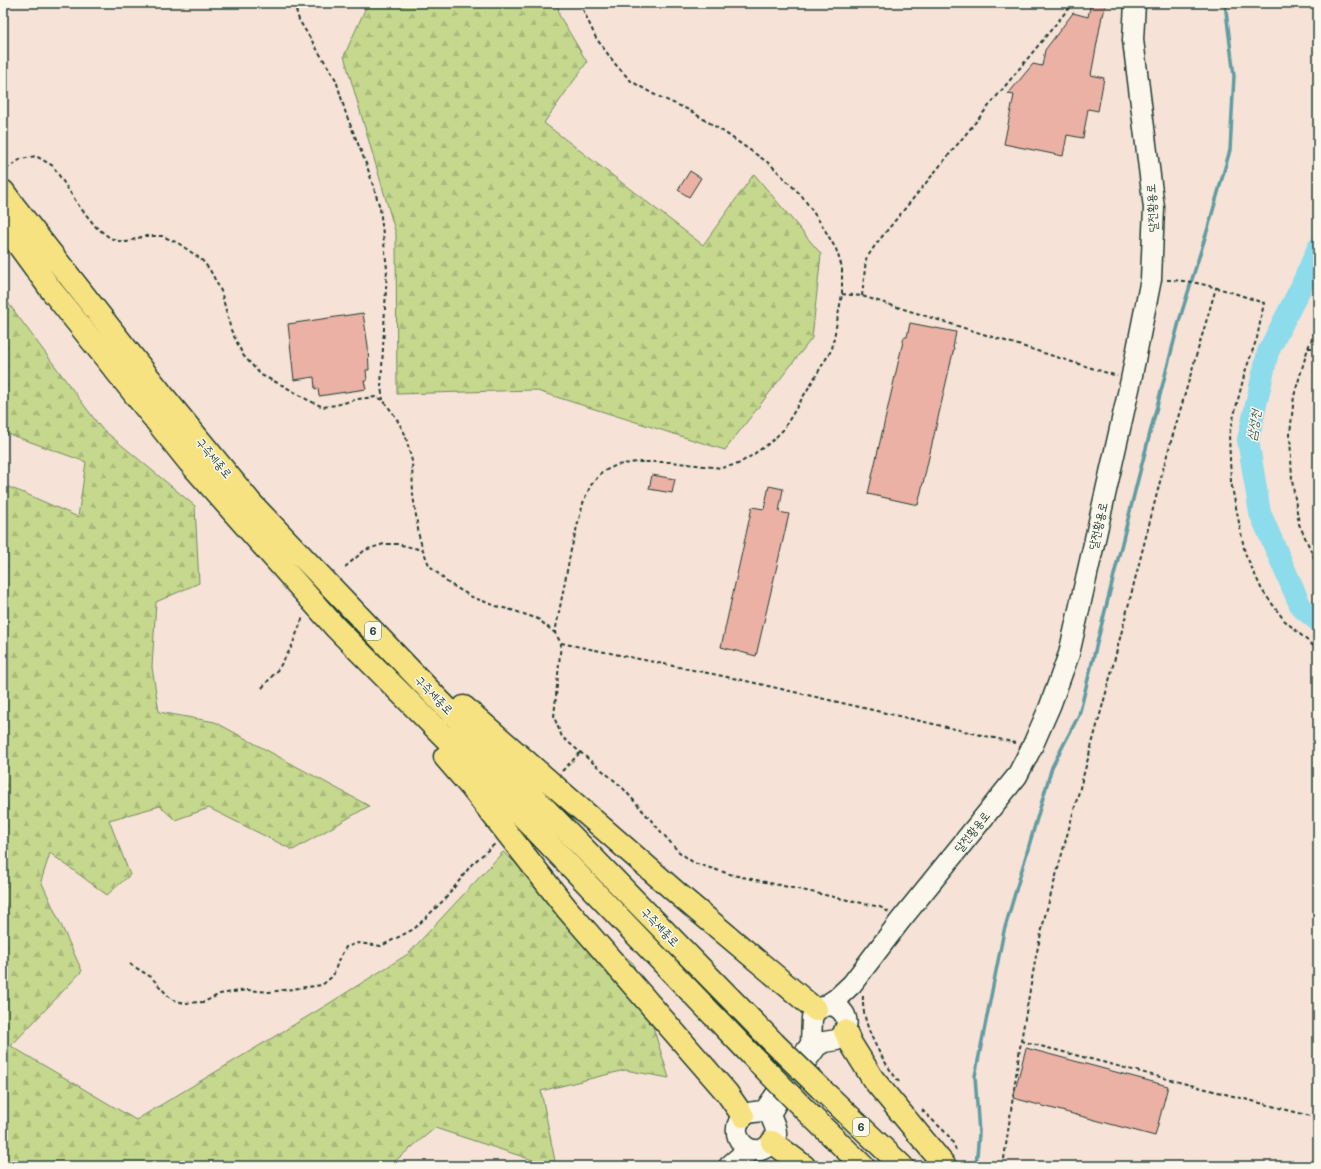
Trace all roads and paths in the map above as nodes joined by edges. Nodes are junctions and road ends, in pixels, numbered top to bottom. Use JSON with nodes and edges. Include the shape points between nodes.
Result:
{"nodes":[{"id":1,"x":297,"y":3,"type":"edge"},
{"id":2,"x":580,"y":3,"type":"edge"},
{"id":3,"x":585,"y":3,"type":"edge"},
{"id":4,"x":1073,"y":3,"type":"edge"},
{"id":5,"x":1135,"y":3,"type":"edge"},
{"id":6,"x":581,"y":7,"type":"junction"},
{"id":7,"x":6,"y":169,"type":"dead end"},
{"id":8,"x":3,"y":191,"type":"edge"},
{"id":9,"x":3,"y":224,"type":"edge"},
{"id":10,"x":1182,"y":280,"type":"dead end"},
{"id":11,"x":1216,"y":288,"type":"junction"},
{"id":12,"x":842,"y":294,"type":"junction"},
{"id":13,"x":862,"y":296,"type":"junction"},
{"id":14,"x":1318,"y":325,"type":"edge"},
{"id":15,"x":1308,"y":348,"type":"junction"},
{"id":16,"x":1318,"y":348,"type":"edge"},
{"id":17,"x":1131,"y":380,"type":"junction"},
{"id":18,"x":383,"y":400,"type":"junction"},
{"id":19,"x":251,"y":503,"type":"junction"},
{"id":20,"x":422,"y":550,"type":"junction"},
{"id":21,"x":1318,"y":566,"type":"edge"},
{"id":22,"x":345,"y":567,"type":"dead end"},
{"id":23,"x":290,"y":576,"type":"junction"},
{"id":24,"x":304,"y":614,"type":"dead end"},
{"id":25,"x":555,"y":633,"type":"junction"},
{"id":26,"x":561,"y":643,"type":"junction"},
{"id":27,"x":1318,"y":650,"type":"edge"},
{"id":28,"x":262,"y":688,"type":"dead end"},
{"id":29,"x":1032,"y":747,"type":"junction"},
{"id":30,"x":580,"y":754,"type":"junction"},
{"id":31,"x":560,"y":772,"type":"dead end"},
{"id":32,"x":498,"y":842,"type":"dead end"},
{"id":33,"x":900,"y":921,"type":"junction"},
{"id":34,"x":130,"y":964,"type":"dead end"},
{"id":35,"x":857,"y":988,"type":"junction"},
{"id":36,"x":820,"y":1008,"type":"junction"},
{"id":37,"x":846,"y":1024,"type":"junction"},
{"id":38,"x":1021,"y":1041,"type":"junction"},
{"id":39,"x":899,"y":1082,"type":"dead end"},
{"id":40,"x":921,"y":1108,"type":"dead end"},
{"id":41,"x":744,"y":1116,"type":"junction"},
{"id":42,"x":1318,"y":1118,"type":"edge"},
{"id":43,"x":738,"y":1137,"type":"junction"},
{"id":44,"x":764,"y":1146,"type":"junction"},
{"id":45,"x":951,"y":1160,"type":"edge"},
{"id":46,"x":730,"y":1165,"type":"edge"},
{"id":47,"x":804,"y":1166,"type":"edge"},
{"id":48,"x":863,"y":1166,"type":"edge"},
{"id":49,"x":902,"y":1166,"type":"edge"},
{"id":50,"x":1003,"y":1166,"type":"edge"}],
"edges":[{"from":1,"to":18,"type":"path","via":[[299,20],[336,80],[380,208],[388,269],[381,387]]},
{"from":2,"to":6,"type":"path"},
{"from":3,"to":6,"type":"path"},
{"from":4,"to":13,"type":"path","via":[[876,244],[866,259]]},
{"from":5,"to":17,"type":"main road","name":"달전황용로","via":[[1133,40],[1154,208],[1151,279]]},
{"from":6,"to":12,"type":"path","via":[[596,38],[631,81],[690,110],[721,130],[770,164],[802,196],[836,248],[842,267]]},
{"from":7,"to":18,"type":"path","via":[[21,159],[36,156],[53,166],[79,206],[96,227],[110,238],[127,242],[144,236],[162,236],[178,243],[201,259],[221,291],[231,330],[243,355],[261,375],[322,407],[375,397]]},
{"from":8,"to":19,"type":"highway","name":"구즉세종로","number":"6","via":[[164,398]]},
{"from":9,"to":23,"type":"highway","name":"구즉세종로","number":"6","via":[[52,291],[189,462]]},
{"from":10,"to":11,"type":"path"},
{"from":11,"to":27,"type":"path","via":[[1264,303],[1257,338],[1245,372],[1229,435],[1231,482],[1245,553],[1262,590],[1284,620]]},
{"from":11,"to":38,"type":"path","via":[[1165,462],[1045,916]]},
{"from":12,"to":13,"type":"path"},
{"from":12,"to":25,"type":"path","via":[[832,349],[786,424],[772,442],[738,464],[721,468],[671,462],[636,462],[617,465],[602,472],[590,485],[572,550]]},
{"from":13,"to":17,"type":"path"},
{"from":14,"to":15,"type":"path"},
{"from":15,"to":16,"type":"path"},
{"from":15,"to":21,"type":"path","via":[[1294,396],[1290,434],[1292,480],[1299,524]]},
{"from":17,"to":29,"type":"main road","name":"달전황용로","via":[[1069,654]]},
{"from":18,"to":20,"type":"path","via":[[405,434],[412,461],[413,495]]},
{"from":19,"to":36,"type":"highway","via":[[325,567],[464,707],[685,900]]},
{"from":19,"to":49,"type":"highway","name":"구즉세종로","number":"6","bridge":true,"via":[[774,1043]]},
{"from":20,"to":22,"type":"path","via":[[398,544],[384,544],[365,550]]},
{"from":20,"to":25,"type":"path","via":[[429,565],[448,583],[472,597],[538,619]]},
{"from":23,"to":41,"type":"highway","via":[[360,668],[470,786],[567,909],[718,1082]]},
{"from":23,"to":48,"type":"highway","name":"구즉세종로","number":"6","bridge":true,"via":[[336,628],[498,791],[805,1110]]},
{"from":24,"to":28,"type":"path","via":[[291,648],[279,668]]},
{"from":25,"to":26,"type":"path"},
{"from":26,"to":29,"type":"path","via":[[742,680]]},
{"from":26,"to":30,"type":"path","via":[[554,717],[562,737]]},
{"from":29,"to":33,"type":"main road","name":"달전황용로","via":[[1017,776]]},
{"from":30,"to":31,"type":"path"},
{"from":30,"to":33,"type":"path","via":[[620,786],[678,851],[694,863],[733,875],[880,907]]},
{"from":32,"to":34,"type":"path","via":[[472,864],[446,898],[414,929],[381,946],[358,943],[346,947],[333,976],[322,986],[269,992],[247,990],[220,994],[204,1002],[184,1003],[171,999],[151,978]]},
{"from":33,"to":35,"type":"main road","name":"달전황용로"},
{"from":35,"to":36,"type":"main road"},
{"from":35,"to":37,"type":"main road","via":[[844,1004]]},
{"from":35,"to":39,"type":"path","via":[[871,1035],[890,1071]]},
{"from":36,"to":37,"type":"main road","via":[[832,1005],[838,1007]]},
{"from":36,"to":41,"type":"main road","via":[[812,1018],[812,1044],[765,1110]]},
{"from":37,"to":44,"type":"main road","via":[[837,1040],[817,1046],[781,1095],[770,1114],[776,1134]]},
{"from":37,"to":45,"type":"highway","via":[[850,1042],[874,1078]]},
{"from":38,"to":42,"type":"path"},
{"from":38,"to":50,"type":"path"},
{"from":40,"to":45,"type":"path","via":[[948,1135],[954,1146]]},
{"from":41,"to":43,"type":"main road","via":[[737,1128]]},
{"from":43,"to":44,"type":"main road","via":[[749,1149]]},
{"from":43,"to":46,"type":"main road","via":[[738,1149]]},
{"from":44,"to":46,"type":"main road","via":[[742,1155]]},
{"from":44,"to":47,"type":"highway"}]}
